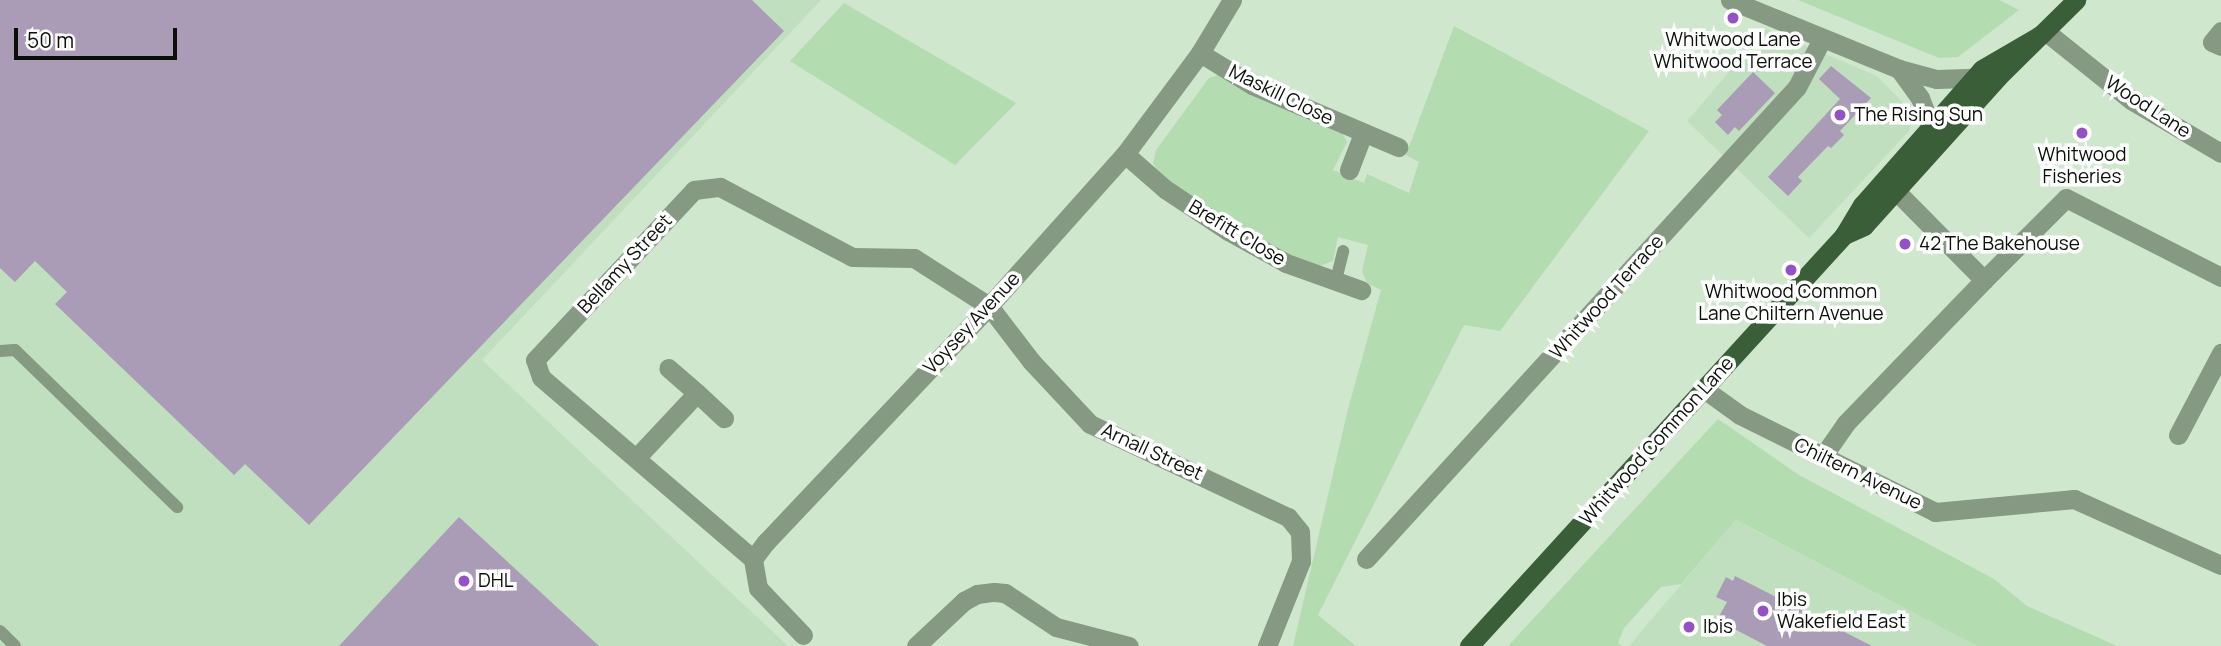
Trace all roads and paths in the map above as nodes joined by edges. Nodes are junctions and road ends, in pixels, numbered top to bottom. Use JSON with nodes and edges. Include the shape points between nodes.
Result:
{"nodes":[{"id":1,"x":1232,"y":0,"type":"edge"},
{"id":2,"x":1730,"y":0,"type":"edge"},
{"id":3,"x":2076,"y":0,"type":"edge"},
{"id":4,"x":2221,"y":31,"type":"edge"},
{"id":5,"x":2044,"y":32,"type":"junction"},
{"id":6,"x":1822,"y":39,"type":"junction"},
{"id":7,"x":2221,"y":46,"type":"edge"},
{"id":8,"x":1200,"y":53,"type":"junction"},
{"id":9,"x":1899,"y":69,"type":"junction"},
{"id":10,"x":1978,"y":87,"type":"junction"},
{"id":11,"x":1918,"y":96,"type":"junction"},
{"id":12,"x":1954,"y":102,"type":"junction"},
{"id":13,"x":1931,"y":127,"type":"junction"},
{"id":14,"x":1363,"y":133,"type":"junction"},
{"id":15,"x":1398,"y":147,"type":"dead end"},
{"id":16,"x":2221,"y":153,"type":"edge"},
{"id":17,"x":1125,"y":154,"type":"junction"},
{"id":18,"x":1349,"y":170,"type":"dead end"},
{"id":19,"x":1896,"y":191,"type":"junction"},
{"id":20,"x":1844,"y":235,"type":"junction"},
{"id":21,"x":1343,"y":251,"type":"dead end"},
{"id":22,"x":2221,"y":276,"type":"edge"},
{"id":23,"x":1984,"y":280,"type":"junction"},
{"id":24,"x":1335,"y":284,"type":"junction"},
{"id":25,"x":1360,"y":290,"type":"dead end"},
{"id":26,"x":989,"y":306,"type":"junction"},
{"id":27,"x":0,"y":351,"type":"edge"},
{"id":28,"x":2221,"y":353,"type":"edge"},
{"id":29,"x":668,"y":368,"type":"dead end"},
{"id":30,"x":1704,"y":389,"type":"junction"},
{"id":31,"x":697,"y":393,"type":"junction"},
{"id":32,"x":724,"y":418,"type":"dead end"},
{"id":33,"x":2178,"y":435,"type":"dead end"},
{"id":34,"x":1823,"y":456,"type":"junction"},
{"id":35,"x":636,"y":457,"type":"junction"},
{"id":36,"x":177,"y":507,"type":"dead end"},
{"id":37,"x":1368,"y":549,"type":"dead end"},
{"id":38,"x":753,"y":559,"type":"junction"},
{"id":39,"x":2221,"y":565,"type":"edge"},
{"id":40,"x":0,"y":631,"type":"edge"},
{"id":41,"x":803,"y":635,"type":"dead end"},
{"id":42,"x":15,"y":646,"type":"edge"},
{"id":43,"x":916,"y":646,"type":"edge"},
{"id":44,"x":1129,"y":646,"type":"edge"},
{"id":45,"x":1267,"y":646,"type":"edge"},
{"id":46,"x":1469,"y":646,"type":"edge"}],
"edges":[{"from":1,"to":8,"type":"street","name":"Voysey Avenue"},
{"from":2,"to":6,"type":"street"},
{"from":3,"to":5,"type":"main road","name":"Whitwood Common Lane"},
{"from":4,"to":7,"type":"street","via":[[2212,41]]},
{"from":5,"to":10,"type":"main road","name":"Whitwood Common Lane"},
{"from":5,"to":16,"type":"street","name":"Wood Lane","via":[[2131,100]]},
{"from":6,"to":9,"type":"street"},
{"from":6,"to":37,"type":"street","name":"Whitwood Terrace","via":[[1797,87]]},
{"from":8,"to":14,"type":"street","name":"Maskill Close","via":[[1252,85]]},
{"from":8,"to":17,"type":"street","name":"Voysey Avenue"},
{"from":9,"to":10,"type":"street"},
{"from":9,"to":11,"type":"street"},
{"from":10,"to":12,"type":"street"},
{"from":10,"to":19,"type":"main road","name":"Whitwood Common Lane"},
{"from":11,"to":12,"type":"street"},
{"from":11,"to":13,"type":"street"},
{"from":12,"to":13,"type":"main road","name":"Whitwood Common Lane"},
{"from":13,"to":20,"type":"main road","name":"Whitwood Common Lane","via":[[1861,205]]},
{"from":14,"to":15,"type":"street","name":"Maskill Close"},
{"from":14,"to":18,"type":"street"},
{"from":17,"to":24,"type":"street","name":"Brefitt Close","via":[[1165,190],[1228,232]]},
{"from":17,"to":26,"type":"street","name":"Voysey Avenue"},
{"from":19,"to":20,"type":"main road","name":"Whitwood Common Lane","via":[[1864,226]]},
{"from":19,"to":23,"type":"street"},
{"from":20,"to":30,"type":"main road","name":"Whitwood Common Lane"},
{"from":21,"to":24,"type":"lane"},
{"from":22,"to":23,"type":"street","via":[[2066,198]]},
{"from":23,"to":34,"type":"street","via":[[1845,424]]},
{"from":24,"to":25,"type":"street","name":"Brefitt Close"},
{"from":26,"to":35,"type":"street","name":"Bellamy Street","via":[[914,258],[852,257],[720,187],[694,190],[536,360],[541,377]]},
{"from":26,"to":38,"type":"street","name":"Voysey Avenue"},
{"from":26,"to":45,"type":"street","name":"Arnall Street","via":[[1031,361],[1090,424],[1288,517],[1300,532],[1301,561]]},
{"from":27,"to":36,"type":"lane","via":[[15,350]]},
{"from":28,"to":33,"type":"street"},
{"from":29,"to":31,"type":"street"},
{"from":30,"to":34,"type":"street","name":"Chiltern Avenue","via":[[1740,415]]},
{"from":30,"to":46,"type":"main road","name":"Whitwood Common Lane"},
{"from":31,"to":32,"type":"street"},
{"from":31,"to":35,"type":"street"},
{"from":34,"to":39,"type":"street","name":"Chiltern Avenue","via":[[1935,512],[2074,499]]},
{"from":35,"to":38,"type":"street","name":"Bellamy Street"},
{"from":38,"to":41,"type":"street","via":[[758,588]]},
{"from":40,"to":42,"type":"lane"},
{"from":43,"to":44,"type":"street","via":[[964,601],[994,592],[1005,593],[1056,627]]}]}
